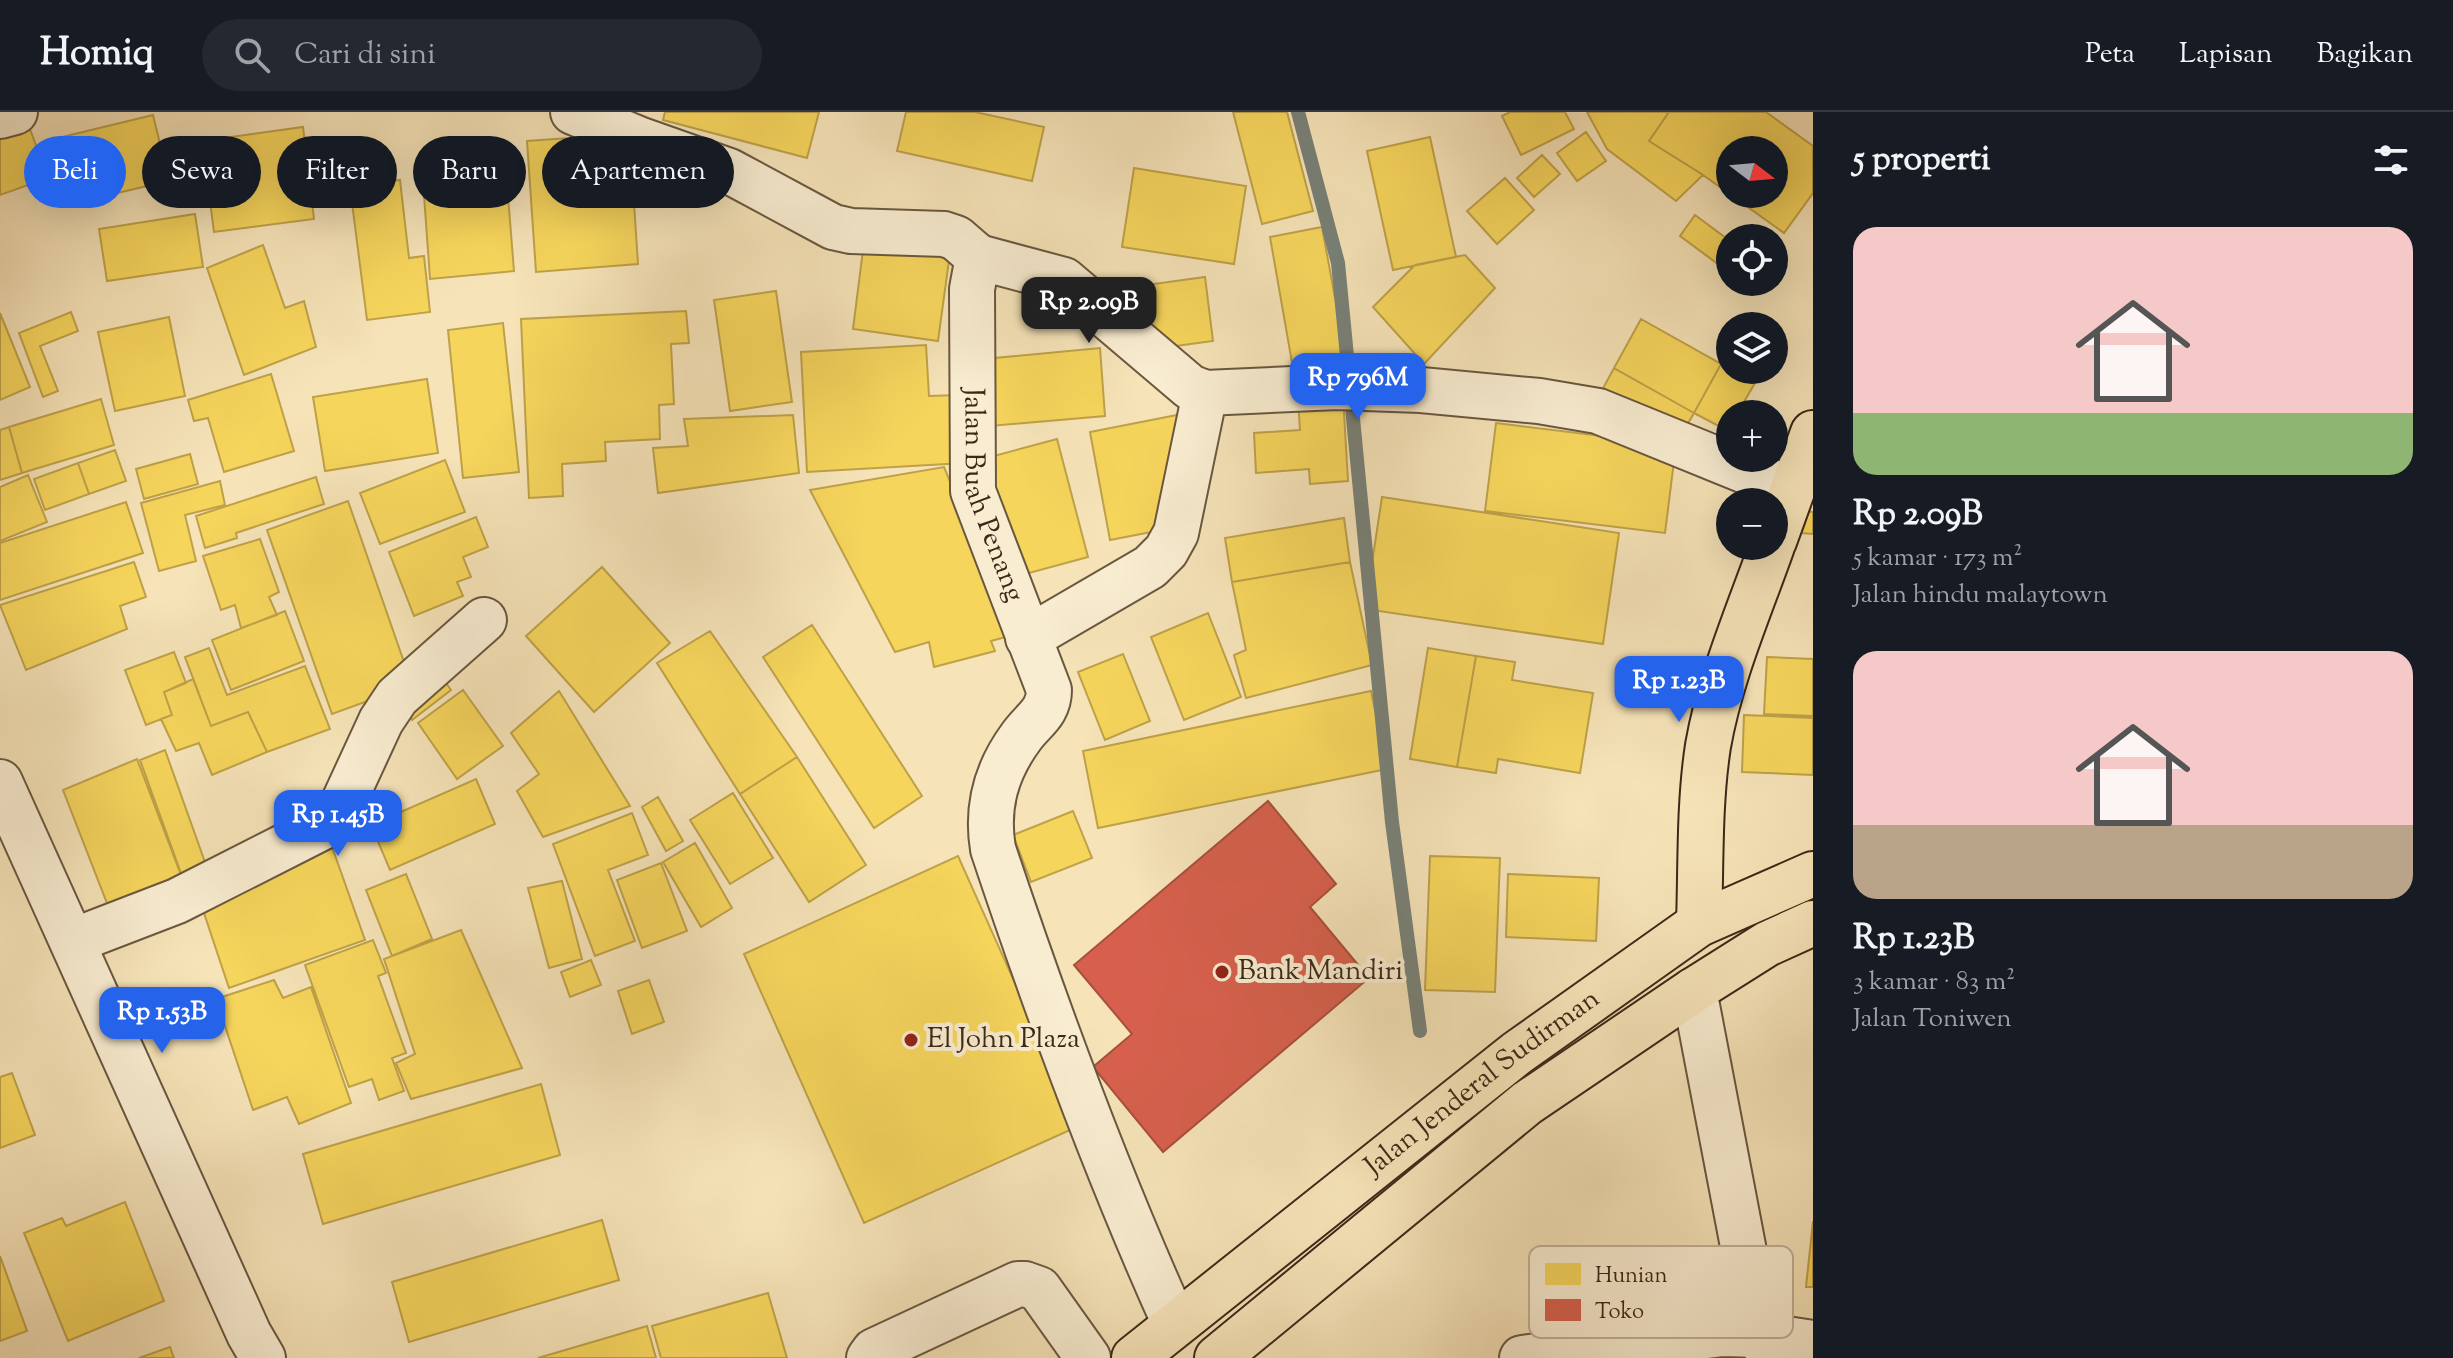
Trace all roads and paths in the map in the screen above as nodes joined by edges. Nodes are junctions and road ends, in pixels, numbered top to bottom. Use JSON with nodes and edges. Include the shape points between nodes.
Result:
{"nodes":[{"id":1,"x":15,"y":112,"type":"edge"},
{"id":2,"x":573,"y":112,"type":"edge"},
{"id":3,"x":0,"y":116,"type":"edge"},
{"id":4,"x":978,"y":257,"type":"junction"},
{"id":5,"x":1205,"y":393,"type":"junction"},
{"id":6,"x":1813,"y":433,"type":"edge"},
{"id":7,"x":1792,"y":490,"type":"junction"},
{"id":8,"x":1788,"y":501,"type":"edge"},
{"id":9,"x":1767,"y":560,"type":"edge"},
{"id":10,"x":484,"y":620,"type":"dead end"},
{"id":11,"x":1028,"y":638,"type":"junction"},
{"id":12,"x":0,"y":782,"type":"edge"},
{"id":13,"x":1813,"y":874,"type":"edge"},
{"id":14,"x":1813,"y":923,"type":"edge"},
{"id":15,"x":1699,"y":924,"type":"junction"},
{"id":16,"x":73,"y":941,"type":"junction"},
{"id":17,"x":1694,"y":990,"type":"junction"},
{"id":18,"x":1745,"y":1246,"type":"edge"},
{"id":19,"x":1175,"y":1324,"type":"junction"},
{"id":20,"x":1690,"y":1338,"type":"edge"},
{"id":21,"x":1737,"y":1338,"type":"edge"},
{"id":22,"x":1813,"y":1343,"type":"edge"},
{"id":23,"x":1765,"y":1346,"type":"edge"},
{"id":24,"x":263,"y":1358,"type":"edge"},
{"id":25,"x":869,"y":1358,"type":"edge"},
{"id":26,"x":1088,"y":1358,"type":"edge"},
{"id":27,"x":1134,"y":1358,"type":"edge"},
{"id":28,"x":1217,"y":1358,"type":"edge"},
{"id":29,"x":1522,"y":1358,"type":"edge"}],
"edges":[{"from":1,"to":3,"type":"street"},
{"from":2,"to":4,"type":"street","via":[[729,171],[833,227],[944,234]]},
{"from":4,"to":5,"type":"street","via":[[1064,280],[1190,387]]},
{"from":4,"to":11,"type":"street","name":"Jalan Buah Penang","via":[[972,289],[973,491]]},
{"from":5,"to":7,"type":"street","via":[[1382,388],[1539,401],[1598,411]]},
{"from":5,"to":11,"type":"street","via":[[1176,533],[1166,551],[1150,567]]},
{"from":6,"to":7,"type":"main road"},
{"from":7,"to":8,"type":"main road"},
{"from":9,"to":15,"type":"main road","via":[[1709,745]]},
{"from":10,"to":16,"type":"street","via":[[397,697],[339,812],[325,826],[177,901]]},
{"from":11,"to":19,"type":"street","name":"Jalan Buah Penang","via":[[1049,690],[1048,705],[1020,738],[996,784],[990,802],[993,849],[1063,1056]]},
{"from":12,"to":16,"type":"street"},
{"from":13,"to":15,"type":"main road","name":"Jalan Jenderal Sudirman"},
{"from":14,"to":17,"type":"main road","name":"Jalan Jenderal Sudirman","via":[[1767,944]]},
{"from":15,"to":19,"type":"main road","name":"Jalan Jenderal Sudirman","via":[[1517,1053]]},
{"from":16,"to":24,"type":"street"},
{"from":17,"to":18,"type":"street"},
{"from":17,"to":28,"type":"main road","name":"Jalan Jenderal Sudirman","via":[[1527,1103]]},
{"from":19,"to":27,"type":"main road","name":"Jalan Jenderal Sudirman"},
{"from":20,"to":29,"type":"street"},
{"from":21,"to":23,"type":"street"},
{"from":22,"to":23,"type":"street"},
{"from":25,"to":26,"type":"street","via":[[874,1351],[1018,1284],[1039,1289]]}]}
